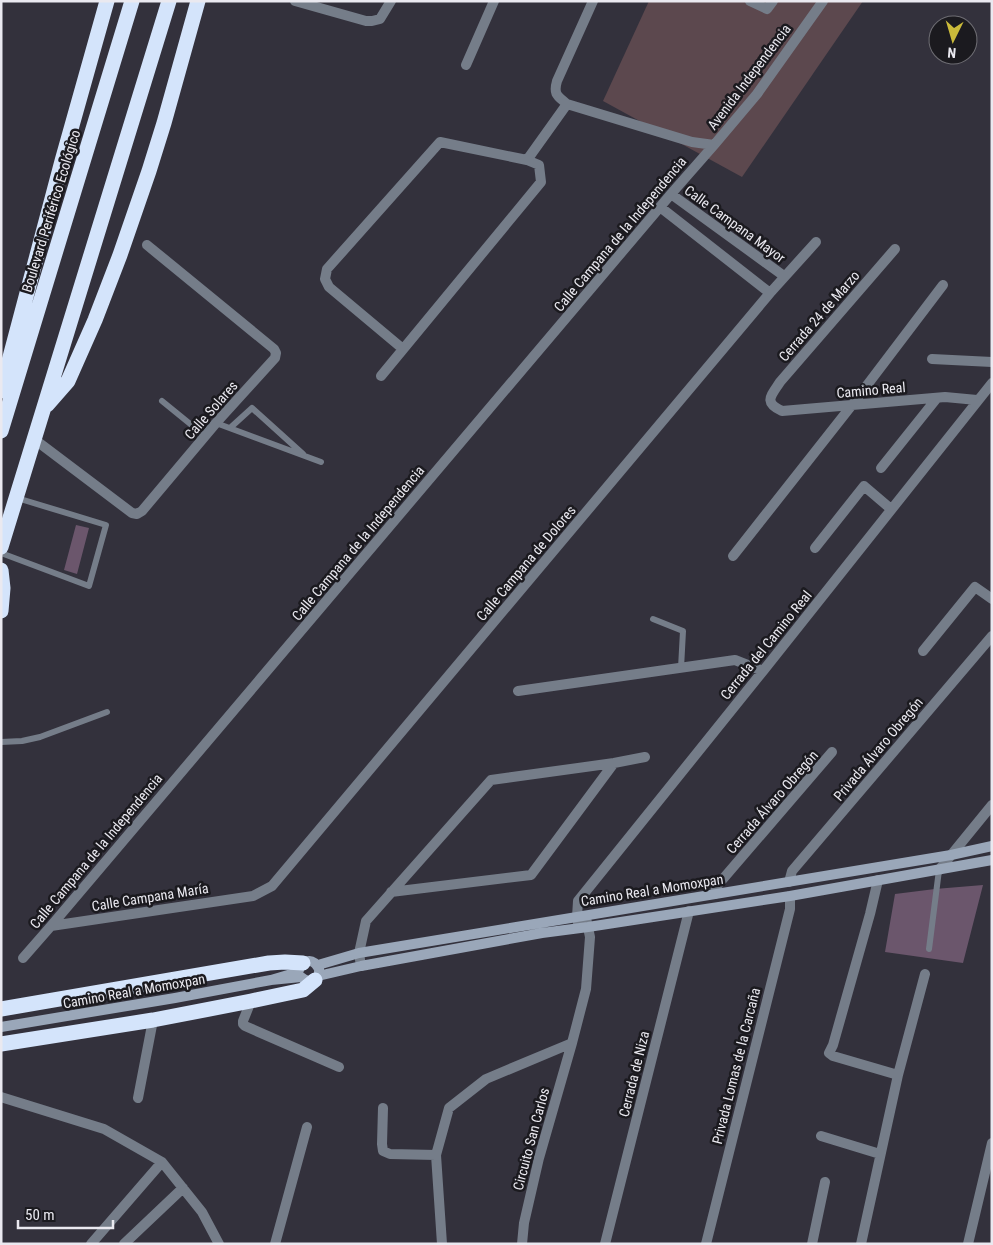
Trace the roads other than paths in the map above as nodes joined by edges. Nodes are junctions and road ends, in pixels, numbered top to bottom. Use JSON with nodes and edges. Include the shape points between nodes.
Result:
{"nodes":[{"id":1,"x":107,"y":1,"type":"edge"},
{"id":2,"x":132,"y":1,"type":"edge"},
{"id":3,"x":168,"y":1,"type":"edge"},
{"id":4,"x":198,"y":1,"type":"edge"},
{"id":5,"x":296,"y":1,"type":"edge"},
{"id":6,"x":391,"y":1,"type":"edge"},
{"id":7,"x":494,"y":1,"type":"edge"},
{"id":8,"x":593,"y":1,"type":"edge"},
{"id":9,"x":750,"y":1,"type":"edge"},
{"id":10,"x":773,"y":1,"type":"edge"},
{"id":11,"x":823,"y":1,"type":"edge"},
{"id":12,"x":466,"y":65,"type":"dead end"},
{"id":13,"x":567,"y":104,"type":"junction"},
{"id":14,"x":714,"y":145,"type":"junction"},
{"id":15,"x":527,"y":160,"type":"junction"},
{"id":16,"x":670,"y":194,"type":"junction"},
{"id":17,"x":660,"y":207,"type":"junction"},
{"id":18,"x":816,"y":242,"type":"dead end"},
{"id":19,"x":147,"y":245,"type":"dead end"},
{"id":20,"x":895,"y":249,"type":"dead end"},
{"id":21,"x":784,"y":276,"type":"junction"},
{"id":22,"x":943,"y":285,"type":"dead end"},
{"id":23,"x":770,"y":293,"type":"junction"},
{"id":24,"x":403,"y":349,"type":"junction"},
{"id":25,"x":932,"y":359,"type":"dead end"},
{"id":26,"x":992,"y":362,"type":"edge"},
{"id":27,"x":382,"y":376,"type":"dead end"},
{"id":28,"x":992,"y":383,"type":"edge"},
{"id":29,"x":1,"y":391,"type":"edge"},
{"id":30,"x":937,"y":398,"type":"junction"},
{"id":31,"x":977,"y":400,"type":"junction"},
{"id":32,"x":162,"y":401,"type":"dead end"},
{"id":33,"x":770,"y":403,"type":"joint"},
{"id":34,"x":852,"y":405,"type":"junction"},
{"id":35,"x":43,"y":410,"type":"junction"},
{"id":36,"x":216,"y":423,"type":"junction"},
{"id":37,"x":230,"y":428,"type":"junction"},
{"id":38,"x":1,"y":431,"type":"edge"},
{"id":39,"x":205,"y":436,"type":"junction"},
{"id":40,"x":34,"y":439,"type":"junction"},
{"id":41,"x":306,"y":456,"type":"junction"},
{"id":42,"x":321,"y":462,"type":"dead end"},
{"id":43,"x":881,"y":468,"type":"dead end"},
{"id":44,"x":16,"y":497,"type":"junction"},
{"id":45,"x":891,"y":509,"type":"junction"},
{"id":46,"x":1,"y":547,"type":"edge"},
{"id":47,"x":815,"y":548,"type":"dead end"},
{"id":48,"x":1,"y":553,"type":"edge"},
{"id":49,"x":733,"y":556,"type":"dead end"},
{"id":50,"x":1,"y":570,"type":"edge"},
{"id":51,"x":992,"y":599,"type":"edge"},
{"id":52,"x":1,"y":611,"type":"edge"},
{"id":53,"x":653,"y":619,"type":"dead end"},
{"id":54,"x":992,"y":636,"type":"edge"},
{"id":55,"x":923,"y":651,"type":"dead end"},
{"id":56,"x":681,"y":668,"type":"junction"},
{"id":57,"x":763,"y":671,"type":"junction"},
{"id":58,"x":518,"y":691,"type":"dead end"},
{"id":59,"x":107,"y":712,"type":"dead end"},
{"id":60,"x":1,"y":742,"type":"edge"},
{"id":61,"x":832,"y":752,"type":"dead end"},
{"id":62,"x":645,"y":757,"type":"dead end"},
{"id":63,"x":614,"y":763,"type":"junction"},
{"id":64,"x":992,"y":805,"type":"edge"},
{"id":65,"x":992,"y":846,"type":"edge"},
{"id":66,"x":951,"y":855,"type":"junction"},
{"id":67,"x":992,"y":860,"type":"edge"},
{"id":68,"x":939,"y":870,"type":"junction"},
{"id":69,"x":878,"y":880,"type":"junction"},
{"id":70,"x":789,"y":882,"type":"junction"},
{"id":71,"x":391,"y":892,"type":"junction"},
{"id":72,"x":715,"y":894,"type":"junction"},
{"id":73,"x":253,"y":896,"type":"joint"},
{"id":74,"x":790,"y":896,"type":"junction"},
{"id":75,"x":688,"y":911,"type":"junction"},
{"id":76,"x":581,"y":916,"type":"junction"},
{"id":77,"x":51,"y":926,"type":"junction"},
{"id":78,"x":584,"y":928,"type":"junction"},
{"id":79,"x":929,"y":949,"type":"dead end"},
{"id":80,"x":359,"y":953,"type":"junction"},
{"id":81,"x":23,"y":958,"type":"dead end"},
{"id":82,"x":362,"y":966,"type":"junction"},
{"id":83,"x":313,"y":971,"type":"junction"},
{"id":84,"x":925,"y":974,"type":"dead end"},
{"id":85,"x":271,"y":980,"type":"junction"},
{"id":86,"x":248,"y":1007,"type":"junction"},
{"id":87,"x":1,"y":1009,"type":"edge"},
{"id":88,"x":153,"y":1020,"type":"junction"},
{"id":89,"x":1,"y":1027,"type":"edge"},
{"id":90,"x":572,"y":1043,"type":"junction"},
{"id":91,"x":1,"y":1044,"type":"edge"},
{"id":92,"x":339,"y":1067,"type":"dead end"},
{"id":93,"x":898,"y":1075,"type":"junction"},
{"id":94,"x":1,"y":1097,"type":"edge"},
{"id":95,"x":138,"y":1098,"type":"dead end"},
{"id":96,"x":383,"y":1108,"type":"dead end"},
{"id":97,"x":307,"y":1127,"type":"dead end"},
{"id":98,"x":821,"y":1136,"type":"dead end"},
{"id":99,"x":992,"y":1143,"type":"edge"},
{"id":100,"x":880,"y":1154,"type":"junction"},
{"id":101,"x":436,"y":1155,"type":"junction"},
{"id":102,"x":162,"y":1162,"type":"junction"},
{"id":103,"x":825,"y":1182,"type":"dead end"},
{"id":104,"x":183,"y":1188,"type":"junction"},
{"id":105,"x":814,"y":1243,"type":"edge"},
{"id":106,"x":91,"y":1244,"type":"edge"},
{"id":107,"x":124,"y":1244,"type":"edge"},
{"id":108,"x":219,"y":1244,"type":"edge"},
{"id":109,"x":275,"y":1244,"type":"edge"},
{"id":110,"x":442,"y":1244,"type":"edge"},
{"id":111,"x":522,"y":1244,"type":"edge"},
{"id":112,"x":605,"y":1244,"type":"edge"},
{"id":113,"x":706,"y":1244,"type":"edge"},
{"id":114,"x":861,"y":1244,"type":"edge"},
{"id":115,"x":968,"y":1244,"type":"edge"}],
"edges":[{"from":1,"to":29,"type":"highway","name":"Boulevard Periférico Ecológico"},
{"from":2,"to":38,"type":"highway","name":"Boulevard Periférico Ecológico"},
{"from":3,"to":35,"type":"highway"},
{"from":4,"to":35,"type":"highway","via":[[164,123],[120,255],[68,381]]},
{"from":5,"to":6,"type":"street","via":[[372,21],[380,19]]},
{"from":7,"to":12,"type":"street"},
{"from":8,"to":13,"type":"street","via":[[557,81],[555,89]]},
{"from":9,"to":10,"type":"street","via":[[767,9]]},
{"from":11,"to":14,"type":"street","name":"Avenida Independencia","via":[[758,94]]},
{"from":13,"to":14,"type":"street","via":[[692,142]]},
{"from":13,"to":15,"type":"street"},
{"from":14,"to":16,"type":"street","name":"Calle Campana de la Independencia"},
{"from":15,"to":24,"type":"street","via":[[539,165],[541,182]]},
{"from":15,"to":24,"type":"street","via":[[440,142],[327,269],[325,279],[330,287]]},
{"from":16,"to":17,"type":"street","name":"Calle Campana de la Independencia"},
{"from":16,"to":21,"type":"street","name":"Calle Campana Mayor"},
{"from":17,"to":23,"type":"street"},
{"from":17,"to":77,"type":"street","name":"Calle Campana de la Independencia"},
{"from":18,"to":21,"type":"street","name":"Calle Campana de Dolores"},
{"from":19,"to":36,"type":"street","name":"Calle Solares","via":[[274,348],[276,353]]},
{"from":20,"to":33,"type":"street","name":"Cerrada 24 de Marzo","via":[[780,382],[770,397]]},
{"from":21,"to":23,"type":"street","name":"Calle Campana de Dolores"},
{"from":22,"to":34,"type":"street"},
{"from":23,"to":73,"type":"street","name":"Calle Campana de Dolores","via":[[272,886]]},
{"from":24,"to":27,"type":"street"},
{"from":25,"to":26,"type":"street"},
{"from":28,"to":31,"type":"street","name":"Cerrada del Camino Real"},
{"from":30,"to":31,"type":"street","name":"Camino Real"},
{"from":30,"to":34,"type":"street","name":"Camino Real"},
{"from":30,"to":43,"type":"street"},
{"from":31,"to":45,"type":"street","name":"Cerrada del Camino Real"},
{"from":32,"to":39,"type":"lane"},
{"from":33,"to":34,"type":"street","name":"Camino Real","via":[[782,412]]},
{"from":34,"to":49,"type":"street"},
{"from":35,"to":40,"type":"highway"},
{"from":36,"to":37,"type":"lane"},
{"from":36,"to":39,"type":"street","name":"Calle Solares"},
{"from":37,"to":41,"type":"lane"},
{"from":37,"to":41,"type":"lane","via":[[252,408]]},
{"from":39,"to":40,"type":"street","name":"Calle Solares","via":[[137,514]]},
{"from":40,"to":44,"type":"highway"},
{"from":41,"to":42,"type":"lane"},
{"from":44,"to":46,"type":"highway"},
{"from":44,"to":48,"type":"lane","via":[[106,525],[88,586]]},
{"from":45,"to":47,"type":"street","via":[[864,486]]},
{"from":45,"to":57,"type":"street","name":"Cerrada del Camino Real"},
{"from":50,"to":52,"type":"highway"},
{"from":51,"to":55,"type":"street","via":[[975,586]]},
{"from":53,"to":56,"type":"lane","via":[[683,631]]},
{"from":54,"to":70,"type":"street","name":"Privada Álvaro Obregón","via":[[792,871]]},
{"from":56,"to":57,"type":"street","via":[[735,660]]},
{"from":56,"to":58,"type":"street"},
{"from":57,"to":76,"type":"street","name":"Cerrada del Camino Real","via":[[578,901]]},
{"from":59,"to":60,"type":"lane","via":[[40,737]]},
{"from":61,"to":72,"type":"street","name":"Cerrada Álvaro Obregón","via":[[716,887]]},
{"from":62,"to":63,"type":"street"},
{"from":63,"to":71,"type":"street","via":[[491,780]]},
{"from":63,"to":71,"type":"street","via":[[531,874]]},
{"from":64,"to":66,"type":"street"},
{"from":65,"to":66,"type":"street","name":"Camino Real a Momoxpan"},
{"from":66,"to":68,"type":"street"},
{"from":66,"to":70,"type":"street","name":"Camino Real a Momoxpan"},
{"from":67,"to":68,"type":"street","name":"Camino Real a Momoxpan"},
{"from":68,"to":69,"type":"street","name":"Camino Real a Momoxpan"},
{"from":68,"to":79,"type":"lane"},
{"from":69,"to":74,"type":"street","name":"Camino Real a Momoxpan"},
{"from":69,"to":93,"type":"street","via":[[829,1053]]},
{"from":70,"to":72,"type":"street","name":"Camino Real a Momoxpan"},
{"from":71,"to":80,"type":"street","via":[[366,921]]},
{"from":72,"to":76,"type":"street","name":"Camino Real a Momoxpan"},
{"from":73,"to":77,"type":"street","name":"Calle Campana María"},
{"from":74,"to":75,"type":"street","name":"Camino Real a Momoxpan"},
{"from":74,"to":113,"type":"street","name":"Privada Lomas de la Carcaña","via":[[790,909]]},
{"from":75,"to":78,"type":"street","name":"Camino Real a Momoxpan"},
{"from":75,"to":112,"type":"street","name":"Cerrada de Niza"},
{"from":76,"to":78,"type":"street","name":"Cerrada del Camino Real"},
{"from":76,"to":80,"type":"street","name":"Camino Real a Momoxpan"},
{"from":77,"to":81,"type":"street","name":"Calle Campana de la Independencia"},
{"from":78,"to":82,"type":"street","name":"Camino Real a Momoxpan","via":[[542,932]]},
{"from":78,"to":90,"type":"street","name":"Circuito San Carlos","via":[[590,937],[586,989]]},
{"from":80,"to":82,"type":"street"},
{"from":80,"to":83,"type":"street","name":"Camino Real a Momoxpan"},
{"from":82,"to":83,"type":"street","name":"Camino Real a Momoxpan"},
{"from":83,"to":85,"type":"street","name":"Camino Real a Momoxpan"},
{"from":83,"to":85,"type":"street","name":"Camino Real a Momoxpan","via":[[307,981],[301,977]]},
{"from":83,"to":86,"type":"highway","via":[[303,990]]},
{"from":83,"to":87,"type":"highway","via":[[285,962],[269,963]]},
{"from":84,"to":93,"type":"street"},
{"from":85,"to":89,"type":"street","name":"Camino Real a Momoxpan"},
{"from":86,"to":88,"type":"highway"},
{"from":86,"to":92,"type":"street","via":[[243,1021],[245,1026]]},
{"from":88,"to":91,"type":"highway"},
{"from":88,"to":95,"type":"street"},
{"from":90,"to":101,"type":"street","via":[[486,1079],[449,1108]]},
{"from":90,"to":111,"type":"street","name":"Circuito San Carlos","via":[[539,1158]]},
{"from":93,"to":100,"type":"street"},
{"from":94,"to":102,"type":"street","via":[[104,1129]]},
{"from":96,"to":101,"type":"street","via":[[384,1151],[390,1154]]},
{"from":97,"to":109,"type":"street"},
{"from":98,"to":100,"type":"street"},
{"from":99,"to":115,"type":"street"},
{"from":100,"to":114,"type":"street"},
{"from":101,"to":110,"type":"street"},
{"from":102,"to":104,"type":"street"},
{"from":102,"to":106,"type":"street"},
{"from":103,"to":105,"type":"street"},
{"from":104,"to":107,"type":"street"},
{"from":104,"to":108,"type":"street","via":[[202,1212]]}]}
